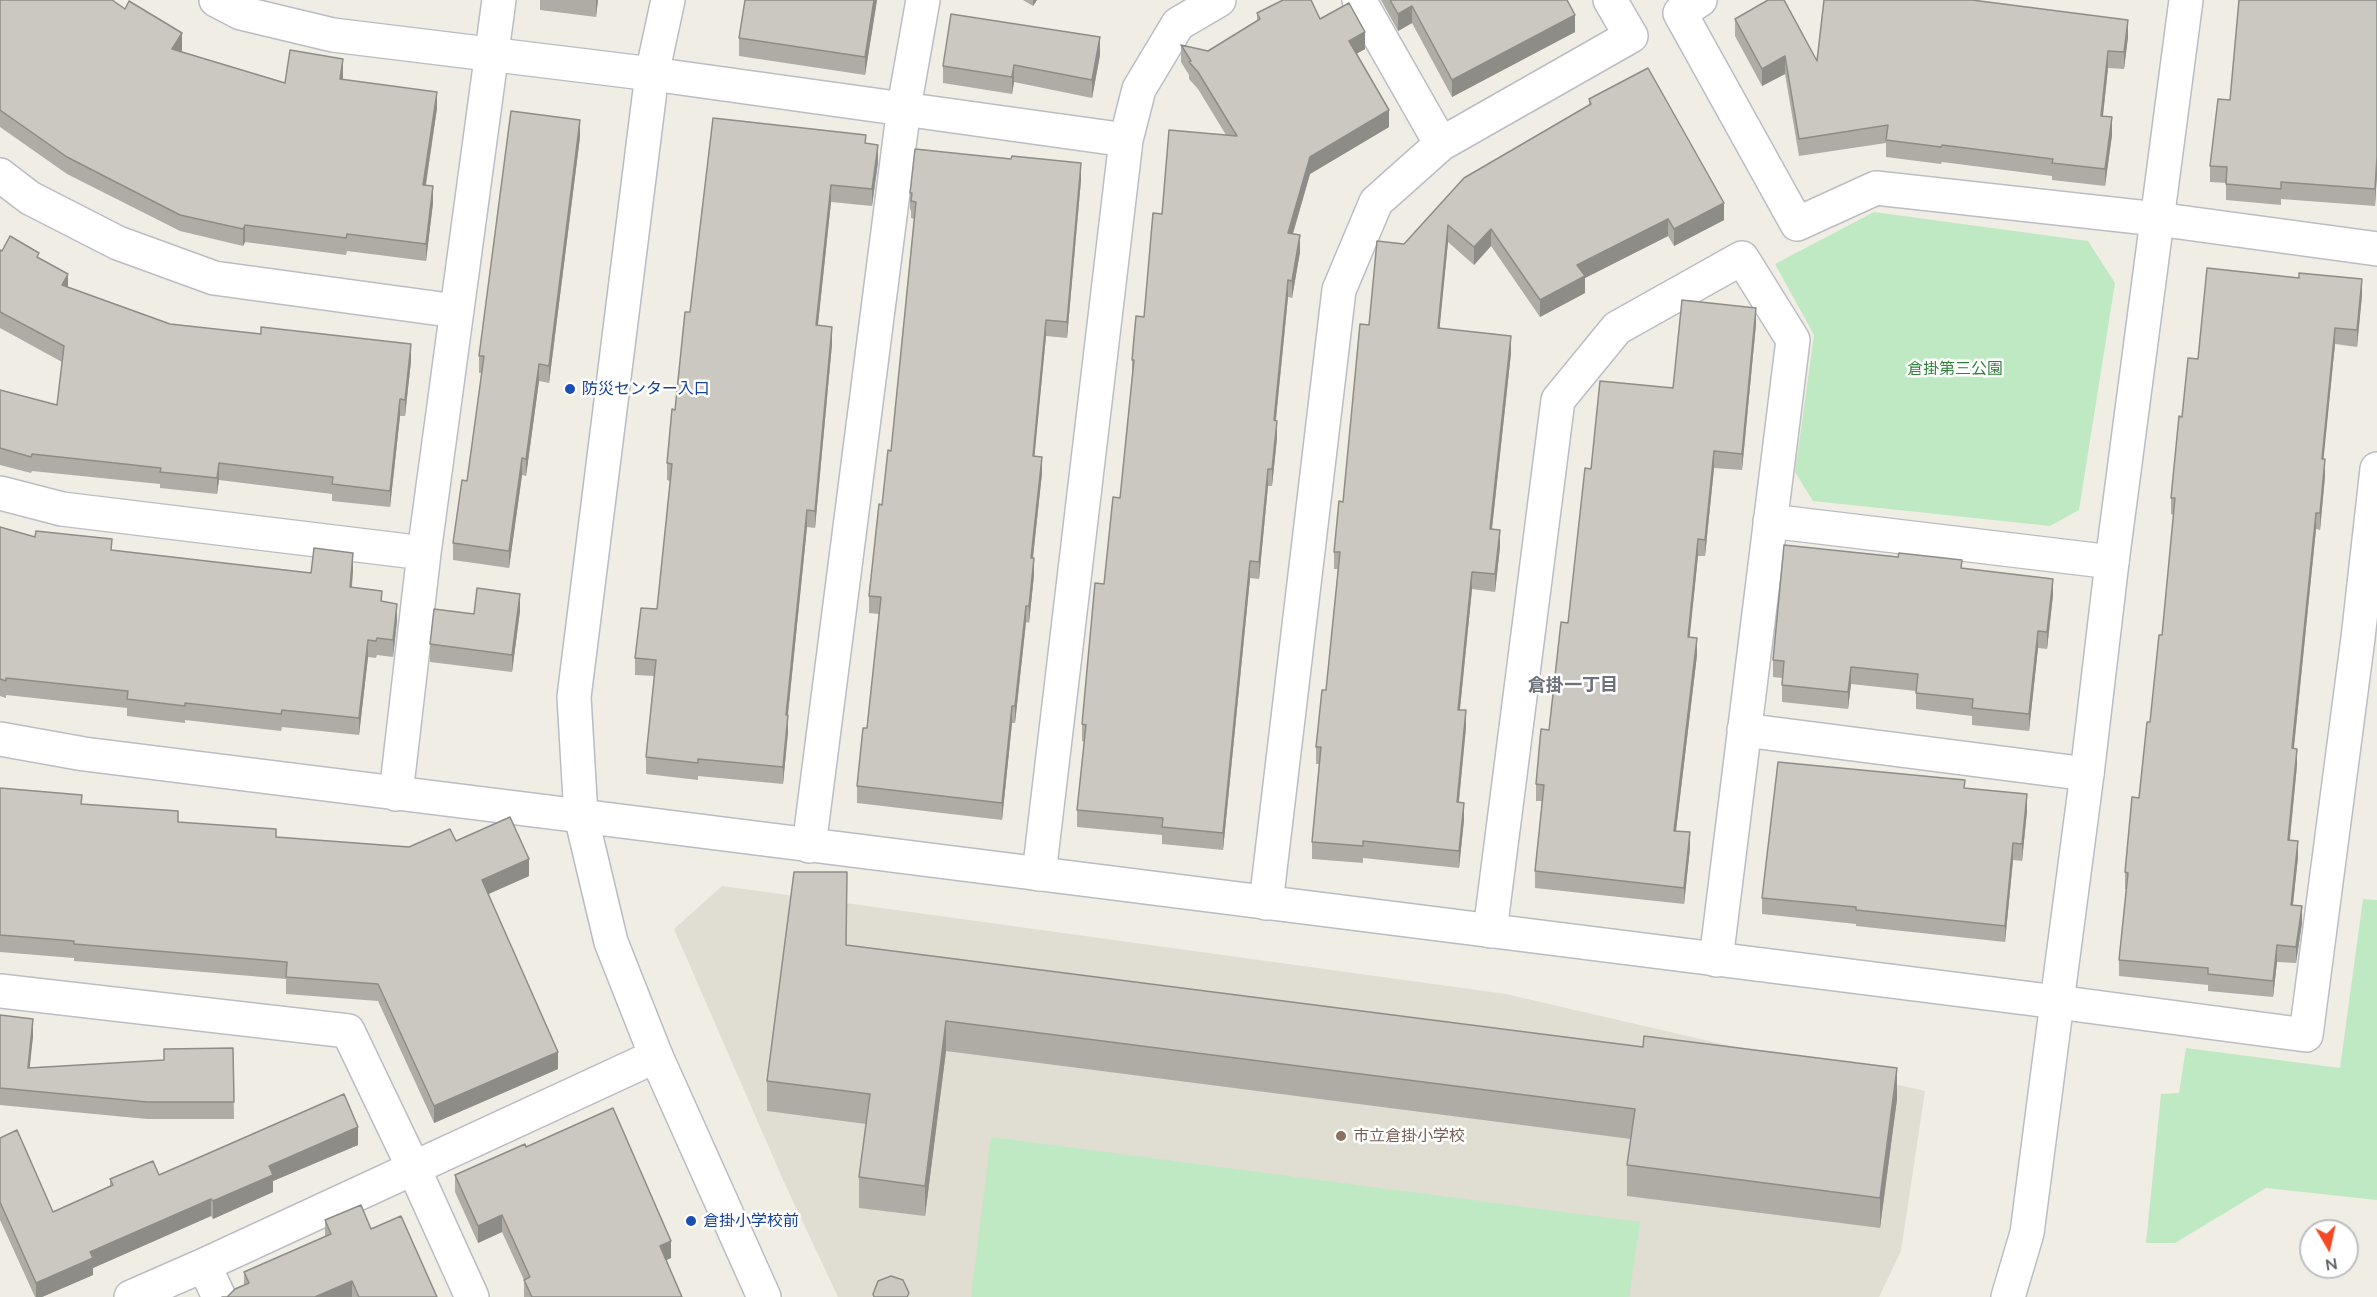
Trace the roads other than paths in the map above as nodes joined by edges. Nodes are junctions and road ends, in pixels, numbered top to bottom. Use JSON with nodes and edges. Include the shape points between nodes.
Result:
{"nodes":[{"id":1,"x":216,"y":0,"type":"edge"},
{"id":2,"x":499,"y":0,"type":"edge"},
{"id":3,"x":668,"y":0,"type":"edge"},
{"id":4,"x":923,"y":0,"type":"edge"},
{"id":5,"x":1219,"y":0,"type":"edge"},
{"id":6,"x":1359,"y":0,"type":"edge"},
{"id":7,"x":1610,"y":0,"type":"edge"},
{"id":8,"x":1700,"y":0,"type":"edge"},
{"id":9,"x":2186,"y":0,"type":"edge"},
{"id":10,"x":490,"y":55,"type":"junction"},
{"id":11,"x":652,"y":74,"type":"junction"},
{"id":12,"x":904,"y":107,"type":"junction"},
{"id":13,"x":1126,"y":140,"type":"junction"},
{"id":14,"x":1441,"y":144,"type":"junction"},
{"id":15,"x":0,"y":175,"type":"edge"},
{"id":16,"x":2157,"y":219,"type":"junction"},
{"id":17,"x":2377,"y":249,"type":"edge"},
{"id":18,"x":456,"y":311,"type":"junction"},
{"id":19,"x":2377,"y":469,"type":"edge"},
{"id":20,"x":0,"y":493,"type":"edge"},
{"id":21,"x":1770,"y":521,"type":"junction"},
{"id":22,"x":424,"y":553,"type":"junction"},
{"id":23,"x":2112,"y":562,"type":"junction"},
{"id":24,"x":2368,"y":632,"type":"edge"},
{"id":25,"x":1744,"y":730,"type":"junction"},
{"id":26,"x":0,"y":739,"type":"edge"},
{"id":27,"x":2087,"y":774,"type":"junction"},
{"id":28,"x":396,"y":794,"type":"junction"},
{"id":29,"x":581,"y":816,"type":"junction"},
{"id":30,"x":809,"y":846,"type":"junction"},
{"id":31,"x":1039,"y":874,"type":"junction"},
{"id":32,"x":1266,"y":903,"type":"junction"},
{"id":33,"x":1490,"y":931,"type":"junction"},
{"id":34,"x":1716,"y":960,"type":"junction"},
{"id":35,"x":0,"y":991,"type":"edge"},
{"id":36,"x":2057,"y":1002,"type":"junction"},
{"id":37,"x":656,"y":1056,"type":"junction"},
{"id":38,"x":414,"y":1169,"type":"junction"},
{"id":39,"x":204,"y":1265,"type":"junction"},
{"id":40,"x":130,"y":1297,"type":"edge"},
{"id":41,"x":219,"y":1297,"type":"edge"},
{"id":42,"x":472,"y":1297,"type":"edge"},
{"id":43,"x":764,"y":1297,"type":"edge"},
{"id":44,"x":2008,"y":1297,"type":"edge"}],
"edges":[{"from":1,"to":10,"type":"street","via":[[241,13],[333,36]]},
{"from":2,"to":10,"type":"street"},
{"from":3,"to":11,"type":"street"},
{"from":4,"to":12,"type":"street"},
{"from":5,"to":13,"type":"street","via":[[1178,24],[1139,89]]},
{"from":6,"to":14,"type":"street"},
{"from":7,"to":14,"type":"street","via":[[1631,36]]},
{"from":8,"to":16,"type":"street","via":[[1680,13],[1797,224],[1876,188]]},
{"from":9,"to":16,"type":"street"},
{"from":10,"to":11,"type":"street"},
{"from":10,"to":18,"type":"street"},
{"from":11,"to":12,"type":"street"},
{"from":11,"to":29,"type":"street","via":[[574,697]]},
{"from":12,"to":13,"type":"street"},
{"from":12,"to":30,"type":"street"},
{"from":13,"to":31,"type":"street"},
{"from":14,"to":32,"type":"street","via":[[1376,202],[1339,290]]},
{"from":15,"to":18,"type":"street","via":[[30,198],[118,243],[214,278]]},
{"from":16,"to":17,"type":"street"},
{"from":16,"to":23,"type":"street"},
{"from":18,"to":22,"type":"street"},
{"from":19,"to":24,"type":"street"},
{"from":20,"to":22,"type":"street","via":[[62,509]]},
{"from":21,"to":23,"type":"street"},
{"from":21,"to":25,"type":"street"},
{"from":21,"to":33,"type":"street","via":[[1793,340],[1742,258],[1617,328],[1558,400]]},
{"from":22,"to":28,"type":"street"},
{"from":23,"to":27,"type":"street"},
{"from":24,"to":36,"type":"street","via":[[2306,1035]]},
{"from":25,"to":27,"type":"street"},
{"from":25,"to":34,"type":"street"},
{"from":26,"to":28,"type":"street","via":[[84,754]]},
{"from":27,"to":36,"type":"street"},
{"from":28,"to":29,"type":"street"},
{"from":29,"to":30,"type":"street"},
{"from":29,"to":37,"type":"street","via":[[611,942]]},
{"from":30,"to":31,"type":"street"},
{"from":31,"to":32,"type":"street"},
{"from":32,"to":33,"type":"street"},
{"from":33,"to":34,"type":"street"},
{"from":34,"to":36,"type":"street"},
{"from":35,"to":38,"type":"street","via":[[348,1030]]},
{"from":36,"to":44,"type":"street","via":[[2027,1233]]},
{"from":37,"to":38,"type":"street"},
{"from":37,"to":43,"type":"street"},
{"from":38,"to":39,"type":"street"},
{"from":38,"to":42,"type":"street"},
{"from":39,"to":40,"type":"street"},
{"from":39,"to":41,"type":"street"}]}
